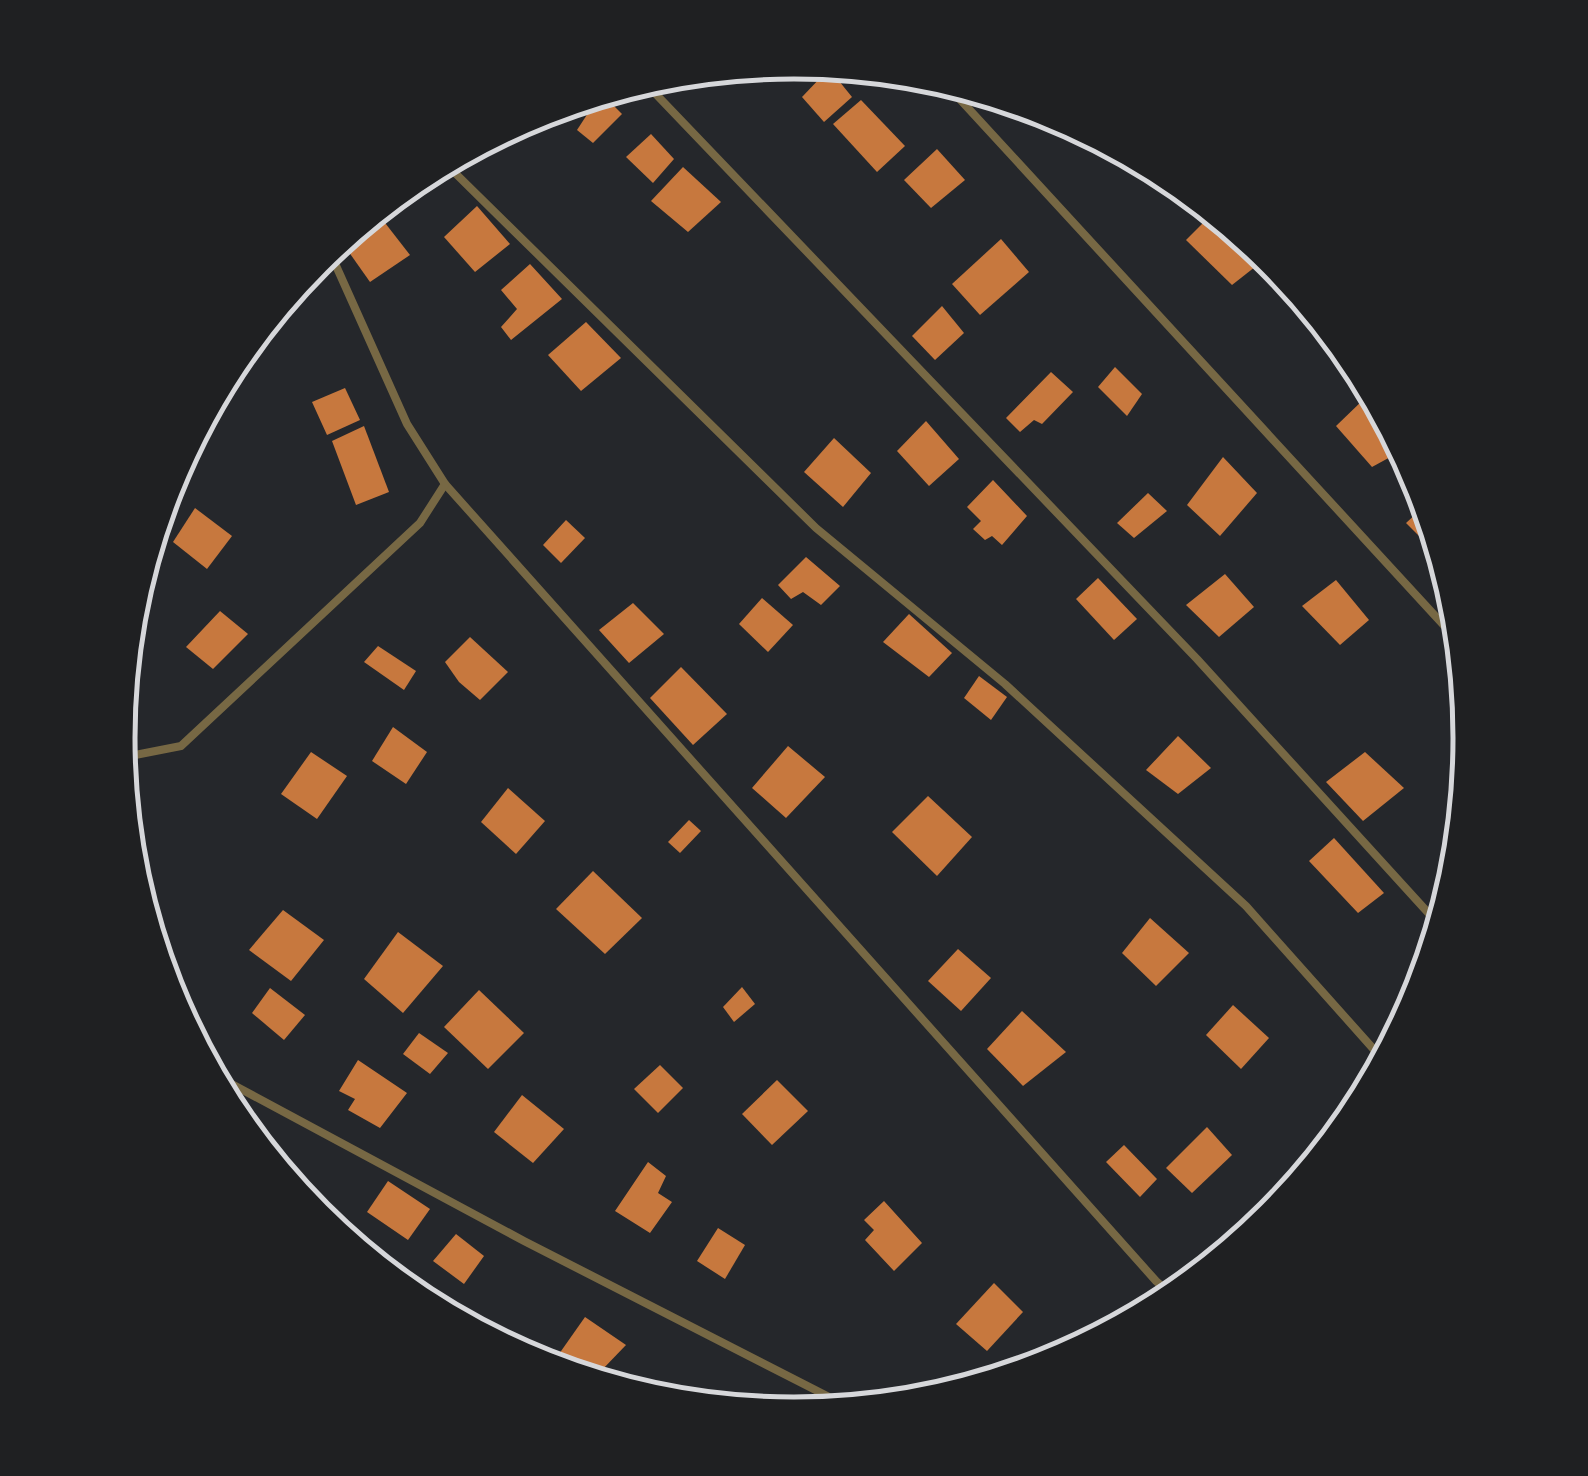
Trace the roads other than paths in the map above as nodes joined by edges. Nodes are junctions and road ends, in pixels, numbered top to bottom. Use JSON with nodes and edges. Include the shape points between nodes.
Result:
{"nodes":[{"id":1,"x":656,"y":94,"type":"edge"},
{"id":2,"x":961,"y":100,"type":"edge"},
{"id":3,"x":455,"y":173,"type":"edge"},
{"id":4,"x":336,"y":265,"type":"edge"},
{"id":5,"x":445,"y":484,"type":"junction"},
{"id":6,"x":1442,"y":624,"type":"edge"},
{"id":7,"x":135,"y":755,"type":"edge"},
{"id":8,"x":1429,"y":914,"type":"edge"},
{"id":9,"x":1374,"y":1050,"type":"edge"},
{"id":10,"x":235,"y":1086,"type":"edge"},
{"id":11,"x":1161,"y":1285,"type":"edge"},
{"id":12,"x":828,"y":1396,"type":"edge"}],
"edges":[{"from":1,"to":8,"type":"street","via":[[1197,659]]},
{"from":2,"to":6,"type":"street"},
{"from":3,"to":9,"type":"street","via":[[816,528],[1005,684],[1246,906]]},
{"from":4,"to":5,"type":"street","via":[[407,424]]},
{"from":5,"to":7,"type":"street","via":[[420,523],[181,746]]},
{"from":5,"to":11,"type":"street"},
{"from":10,"to":12,"type":"street","via":[[524,1241]]}]}
